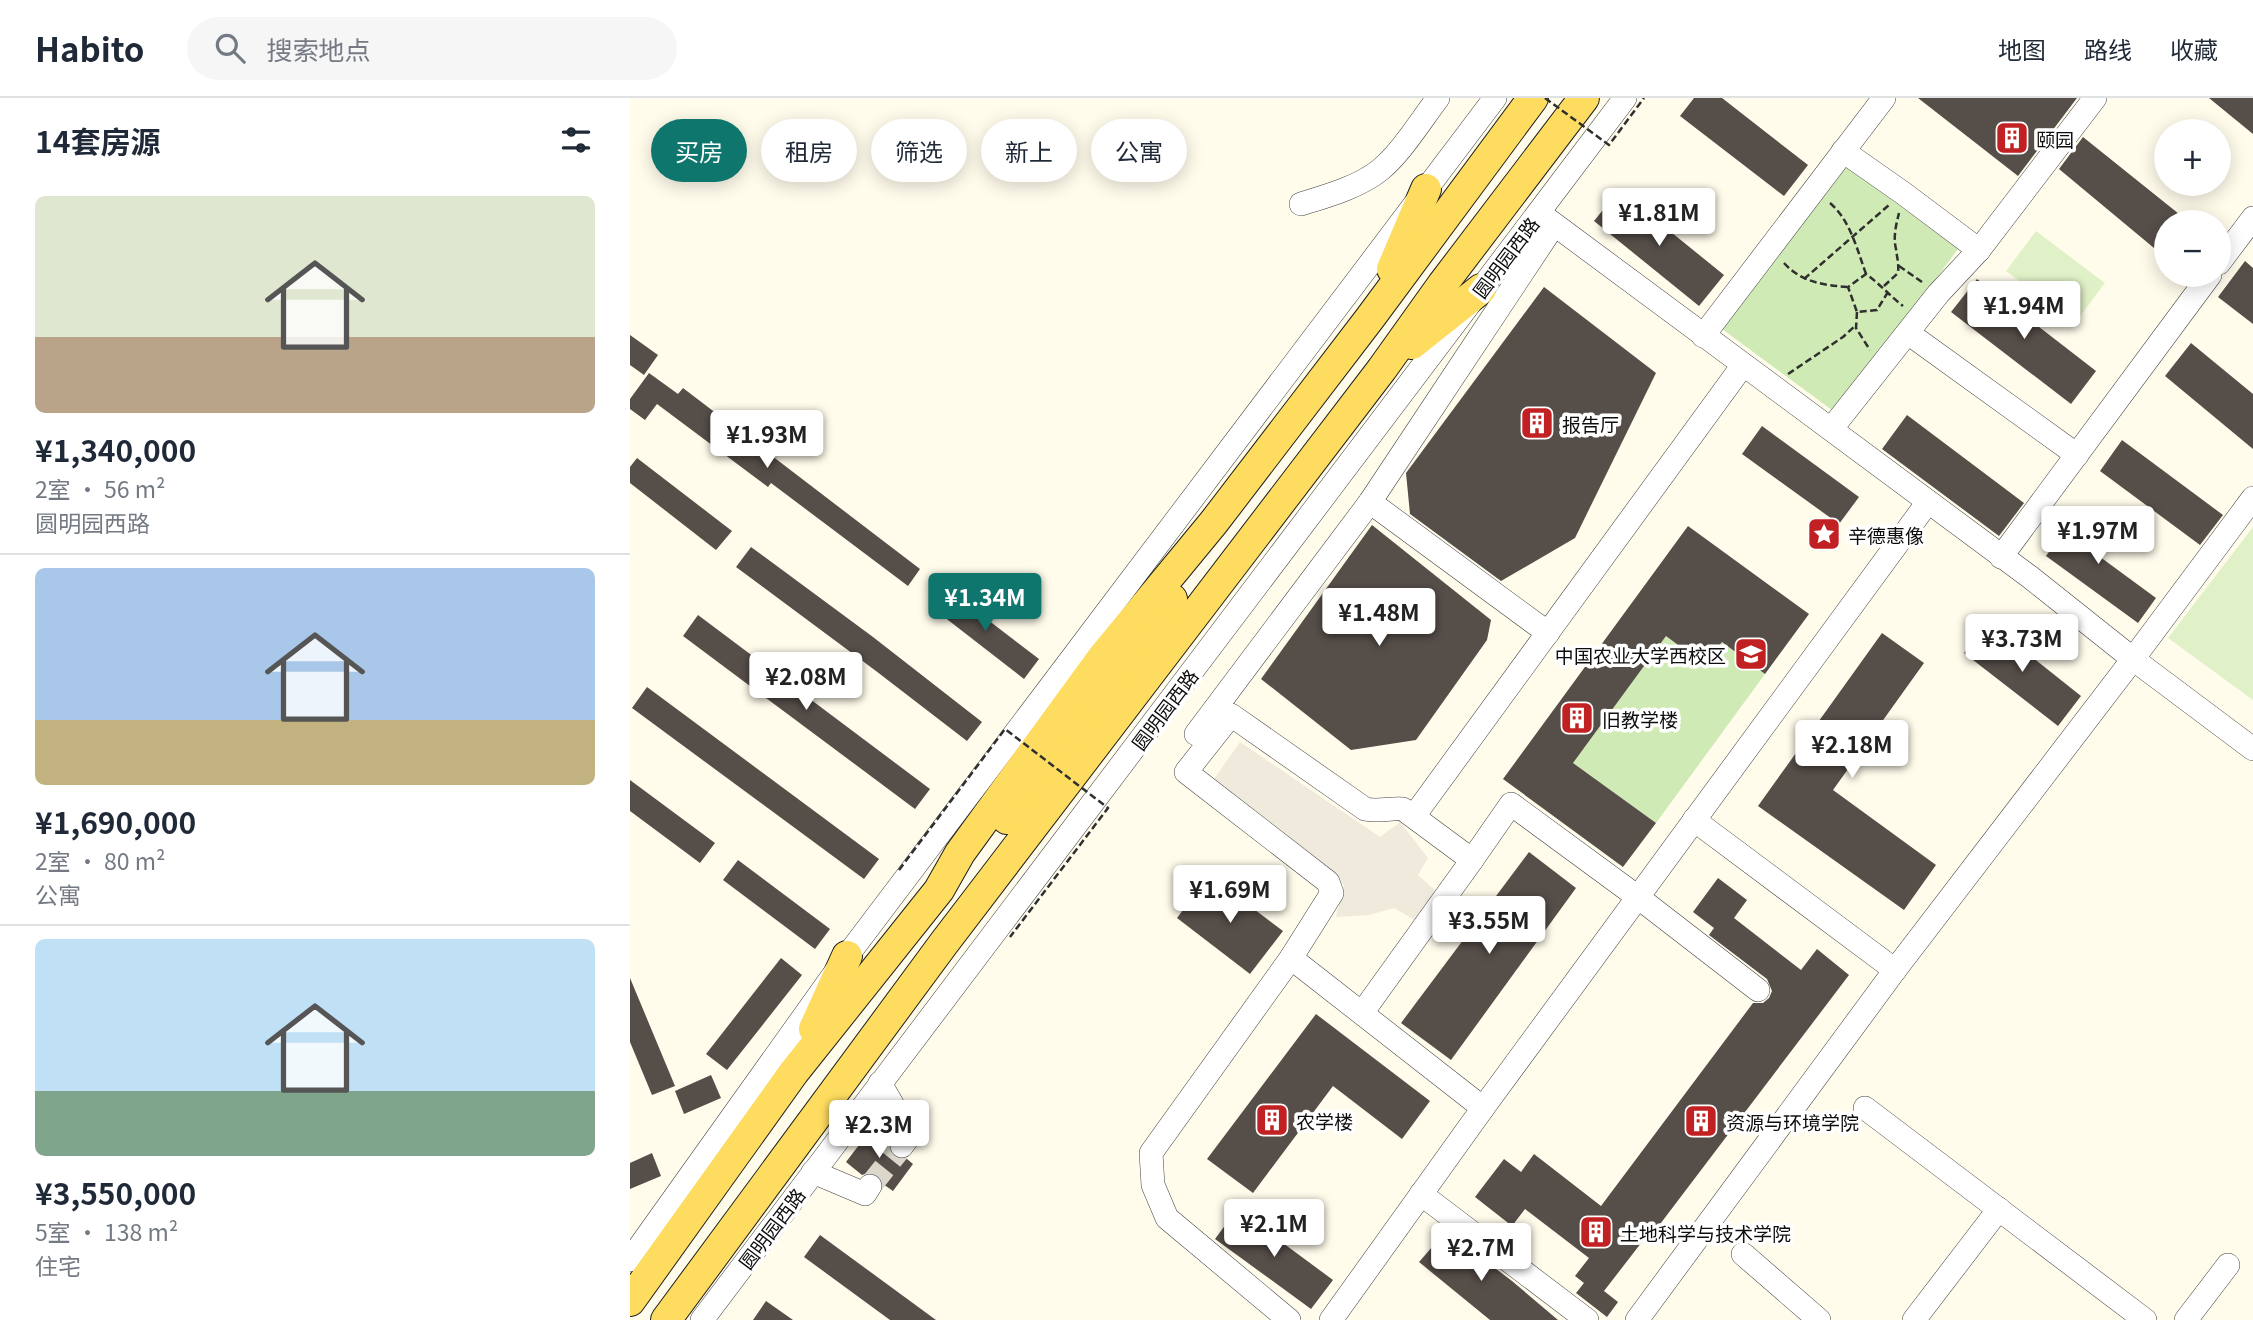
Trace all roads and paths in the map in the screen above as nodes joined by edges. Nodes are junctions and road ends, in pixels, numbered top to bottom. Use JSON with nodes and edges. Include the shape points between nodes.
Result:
{"nodes":[{"id":1,"x":1438,"y":98,"type":"edge"},
{"id":2,"x":1533,"y":98,"type":"edge"},
{"id":3,"x":1545,"y":98,"type":"edge"},
{"id":4,"x":1584,"y":98,"type":"edge"},
{"id":5,"x":1625,"y":98,"type":"edge"},
{"id":6,"x":1644,"y":98,"type":"edge"},
{"id":7,"x":1884,"y":98,"type":"edge"},
{"id":8,"x":2095,"y":98,"type":"edge"},
{"id":9,"x":1487,"y":101,"type":"edge"},
{"id":10,"x":1843,"y":151,"type":"junction"},
{"id":11,"x":1426,"y":189,"type":"junction"},
{"id":12,"x":1814,"y":189,"type":"junction"},
{"id":13,"x":1903,"y":193,"type":"junction"},
{"id":14,"x":1301,"y":204,"type":"dead end"},
{"id":15,"x":2253,"y":218,"type":"edge"},
{"id":16,"x":1546,"y":219,"type":"junction"},
{"id":17,"x":1853,"y":236,"type":"junction"},
{"id":18,"x":1770,"y":247,"type":"junction"},
{"id":19,"x":2231,"y":247,"type":"edge"},
{"id":20,"x":1979,"y":250,"type":"junction"},
{"id":21,"x":1899,"y":266,"type":"junction"},
{"id":22,"x":1866,"y":274,"type":"junction"},
{"id":23,"x":1804,"y":279,"type":"junction"},
{"id":24,"x":1884,"y":286,"type":"junction"},
{"id":25,"x":1848,"y":287,"type":"junction"},
{"id":26,"x":2201,"y":287,"type":"edge"},
{"id":27,"x":1480,"y":289,"type":"junction"},
{"id":28,"x":1888,"y":292,"type":"junction"},
{"id":29,"x":1938,"y":294,"type":"junction"},
{"id":30,"x":1857,"y":312,"type":"junction"},
{"id":31,"x":1370,"y":318,"type":"junction"},
{"id":32,"x":1856,"y":325,"type":"junction"},
{"id":33,"x":1913,"y":326,"type":"junction"},
{"id":34,"x":1703,"y":336,"type":"junction"},
{"id":35,"x":1885,"y":362,"type":"junction"},
{"id":36,"x":1743,"y":365,"type":"junction"},
{"id":37,"x":1382,"y":369,"type":"junction"},
{"id":38,"x":1772,"y":386,"type":"junction"},
{"id":39,"x":1832,"y":428,"type":"junction"},
{"id":40,"x":2077,"y":455,"type":"junction"},
{"id":41,"x":2253,"y":498,"type":"edge"},
{"id":42,"x":1370,"y":502,"type":"junction"},
{"id":43,"x":1928,"y":502,"type":"junction"},
{"id":44,"x":2001,"y":556,"type":"junction"},
{"id":45,"x":1548,"y":633,"type":"junction"},
{"id":46,"x":2133,"y":659,"type":"junction"},
{"id":47,"x":1163,"y":710,"type":"junction"},
{"id":48,"x":1202,"y":739,"type":"junction"},
{"id":49,"x":2253,"y":749,"type":"edge"},
{"id":50,"x":1415,"y":816,"type":"junction"},
{"id":51,"x":1694,"y":820,"type":"junction"},
{"id":52,"x":1472,"y":860,"type":"junction"},
{"id":53,"x":899,"y":870,"type":"dead end"},
{"id":54,"x":1639,"y":898,"type":"junction"},
{"id":55,"x":1010,"y":937,"type":"dead end"},
{"id":56,"x":847,"y":956,"type":"junction"},
{"id":57,"x":1291,"y":958,"type":"junction"},
{"id":58,"x":1895,"y":970,"type":"junction"},
{"id":59,"x":1759,"y":990,"type":"dead end"},
{"id":60,"x":1362,"y":1013,"type":"junction"},
{"id":61,"x":794,"y":1072,"type":"junction"},
{"id":62,"x":880,"y":1083,"type":"junction"},
{"id":63,"x":1483,"y":1108,"type":"junction"},
{"id":64,"x":1864,"y":1108,"type":"dead end"},
{"id":65,"x":902,"y":1146,"type":"tunnel mouth"},
{"id":66,"x":813,"y":1172,"type":"junction"},
{"id":67,"x":870,"y":1186,"type":"dead end"},
{"id":68,"x":1421,"y":1194,"type":"junction"},
{"id":69,"x":1999,"y":1209,"type":"junction"},
{"id":70,"x":1743,"y":1254,"type":"dead end"},
{"id":71,"x":630,"y":1260,"type":"edge"},
{"id":72,"x":2228,"y":1265,"type":"dead end"},
{"id":73,"x":630,"y":1301,"type":"edge"},
{"id":74,"x":666,"y":1320,"type":"edge"},
{"id":75,"x":702,"y":1320,"type":"edge"},
{"id":76,"x":1289,"y":1320,"type":"edge"},
{"id":77,"x":1331,"y":1320,"type":"edge"},
{"id":78,"x":1587,"y":1320,"type":"edge"},
{"id":79,"x":1637,"y":1320,"type":"edge"},
{"id":80,"x":1819,"y":1320,"type":"edge"},
{"id":81,"x":1914,"y":1320,"type":"edge"},
{"id":82,"x":2145,"y":1320,"type":"edge"},
{"id":83,"x":2186,"y":1320,"type":"edge"}],
"edges":[{"from":1,"to":14,"type":"street","via":[[1379,171]]},
{"from":2,"to":31,"type":"main road"},
{"from":3,"to":6,"type":"path","bridge":true,"via":[[1609,145]]},
{"from":4,"to":37,"type":"main road","name":"圆明园西路"},
{"from":5,"to":16,"type":"street","name":"圆明园西路"},
{"from":7,"to":10,"type":"street"},
{"from":8,"to":20,"type":"street"},
{"from":9,"to":11,"type":"street"},
{"from":10,"to":12,"type":"street"},
{"from":10,"to":13,"type":"street"},
{"from":11,"to":31,"type":"main road"},
{"from":11,"to":56,"type":"street"},
{"from":12,"to":17,"type":"path","via":[[1835,207]]},
{"from":12,"to":18,"type":"street"},
{"from":13,"to":17,"type":"path"},
{"from":13,"to":20,"type":"street"},
{"from":13,"to":21,"type":"path","via":[[1895,229]]},
{"from":15,"to":19,"type":"street"},
{"from":16,"to":27,"type":"street","name":"圆明园西路"},
{"from":16,"to":34,"type":"street"},
{"from":16,"to":42,"type":"street"},
{"from":17,"to":22,"type":"path"},
{"from":17,"to":23,"type":"path"},
{"from":18,"to":23,"type":"path"},
{"from":18,"to":34,"type":"street"},
{"from":20,"to":29,"type":"street"},
{"from":21,"to":24,"type":"path"},
{"from":21,"to":29,"type":"path"},
{"from":22,"to":24,"type":"path"},
{"from":22,"to":25,"type":"path"},
{"from":23,"to":25,"type":"path"},
{"from":24,"to":28,"type":"path"},
{"from":25,"to":30,"type":"path"},
{"from":26,"to":40,"type":"street"},
{"from":27,"to":37,"type":"main road"},
{"from":27,"to":47,"type":"street","name":"圆明园西路"},
{"from":28,"to":30,"type":"path","via":[[1877,310]]},
{"from":28,"to":33,"type":"path"},
{"from":29,"to":33,"type":"street"},
{"from":30,"to":32,"type":"path"},
{"from":31,"to":61,"type":"main road","via":[[1214,522],[1190,572],[1122,675],[964,870],[939,890]]},
{"from":32,"to":35,"type":"path","via":[[1868,349]]},
{"from":32,"to":38,"type":"path"},
{"from":33,"to":35,"type":"street"},
{"from":33,"to":40,"type":"street"},
{"from":34,"to":36,"type":"street"},
{"from":35,"to":39,"type":"street"},
{"from":36,"to":38,"type":"street"},
{"from":36,"to":45,"type":"street"},
{"from":37,"to":74,"type":"main road","name":"圆明园西路","via":[[944,943]]},
{"from":38,"to":39,"type":"street"},
{"from":39,"to":43,"type":"street"},
{"from":40,"to":44,"type":"street"},
{"from":41,"to":46,"type":"street"},
{"from":42,"to":45,"type":"street"},
{"from":42,"to":48,"type":"street"},
{"from":43,"to":44,"type":"street"},
{"from":43,"to":51,"type":"street"},
{"from":44,"to":46,"type":"street"},
{"from":45,"to":50,"type":"street"},
{"from":46,"to":49,"type":"street"},
{"from":46,"to":58,"type":"street"},
{"from":47,"to":48,"type":"street"},
{"from":47,"to":62,"type":"street","name":"圆明园西路"},
{"from":48,"to":50,"type":"street","via":[[1231,715],[1365,809],[1403,809]]},
{"from":48,"to":57,"type":"street","via":[[1186,772],[1328,882],[1332,893]]},
{"from":50,"to":52,"type":"street"},
{"from":51,"to":54,"type":"street"},
{"from":51,"to":58,"type":"street"},
{"from":52,"to":54,"type":"street","via":[[1511,804]]},
{"from":52,"to":60,"type":"street"},
{"from":53,"to":55,"type":"path","bridge":true,"via":[[1005,729],[1108,808]]},
{"from":54,"to":59,"type":"street"},
{"from":54,"to":63,"type":"street"},
{"from":56,"to":61,"type":"main road"},
{"from":56,"to":71,"type":"street"},
{"from":57,"to":60,"type":"street"},
{"from":57,"to":76,"type":"street","via":[[1151,1153],[1153,1185],[1167,1218]]},
{"from":58,"to":79,"type":"street"},
{"from":60,"to":63,"type":"street"},
{"from":61,"to":73,"type":"main road"},
{"from":62,"to":65,"type":"street","via":[[910,1135]]},
{"from":62,"to":66,"type":"street","name":"圆明园西路"},
{"from":63,"to":68,"type":"street"},
{"from":64,"to":69,"type":"street"},
{"from":66,"to":67,"type":"street","via":[[864,1194]]},
{"from":66,"to":75,"type":"street","name":"圆明园西路"},
{"from":68,"to":77,"type":"street"},
{"from":68,"to":78,"type":"street"},
{"from":69,"to":81,"type":"street"},
{"from":69,"to":82,"type":"street"},
{"from":70,"to":80,"type":"street"},
{"from":72,"to":83,"type":"street"}]}
